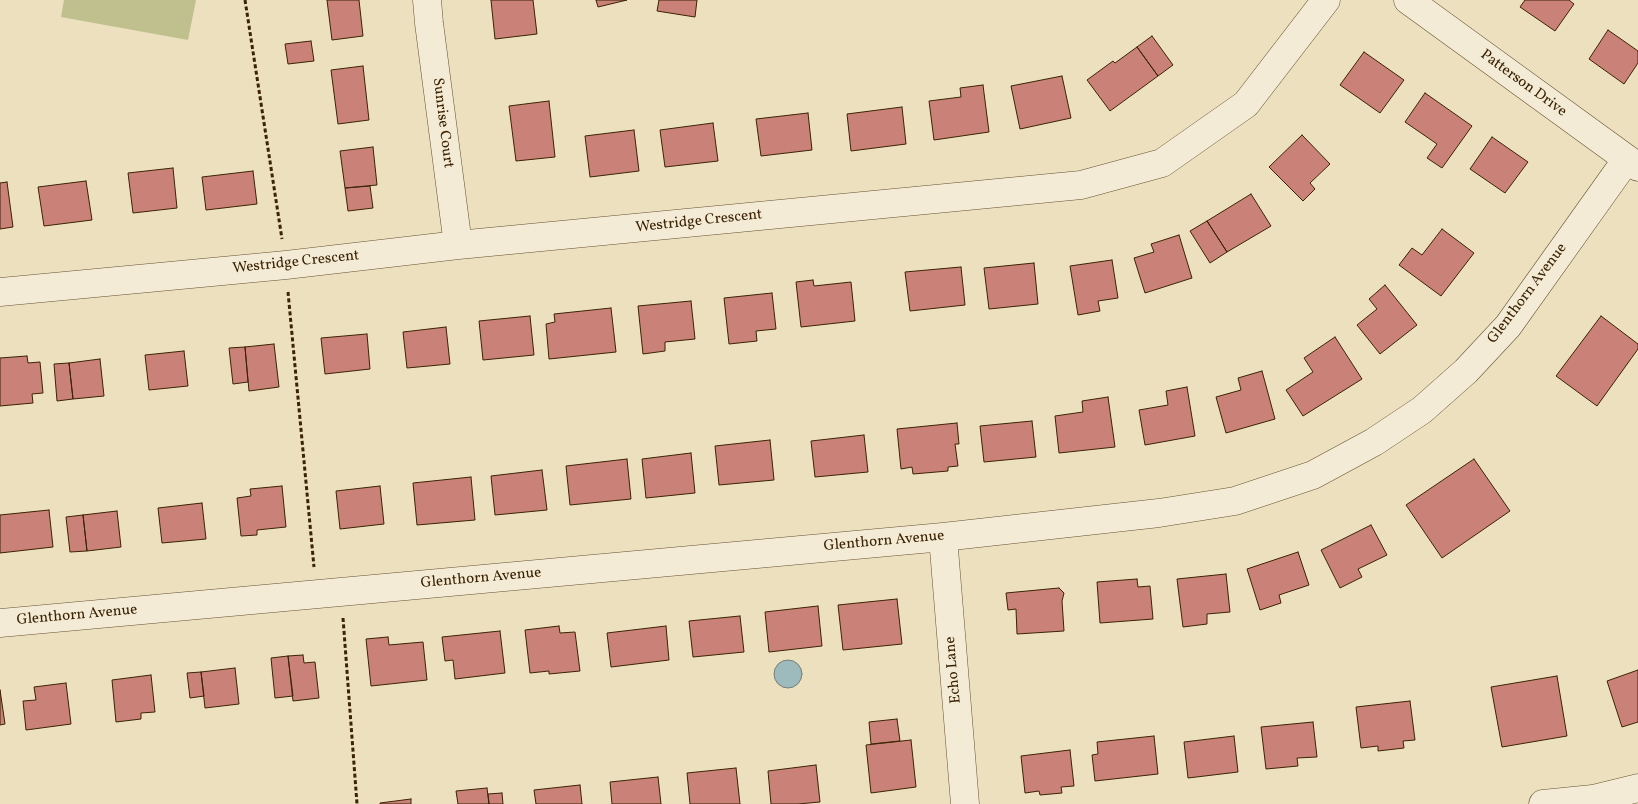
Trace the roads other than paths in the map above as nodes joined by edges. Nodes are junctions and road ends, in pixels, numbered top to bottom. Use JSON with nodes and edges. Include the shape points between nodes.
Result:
{"nodes":[{"id":1,"x":427,"y":0,"type":"edge"},
{"id":2,"x":1326,"y":0,"type":"edge"},
{"id":3,"x":1408,"y":0,"type":"edge"},
{"id":4,"x":1633,"y":163,"type":"edge"},
{"id":5,"x":458,"y":245,"type":"junction"},
{"id":6,"x":0,"y":292,"type":"edge"},
{"id":7,"x":943,"y":537,"type":"junction"},
{"id":8,"x":0,"y":623,"type":"edge"},
{"id":9,"x":1638,"y":788,"type":"edge"},
{"id":10,"x":965,"y":804,"type":"edge"},
{"id":11,"x":1543,"y":804,"type":"edge"}],
"edges":[{"from":1,"to":5,"type":"street","name":"Sunrise Court"},
{"from":2,"to":5,"type":"street","name":"Westridge Crescent","via":[[1246,104],[1162,164],[1081,185]]},
{"from":3,"to":4,"type":"street","name":"Patterson Drive"},
{"from":4,"to":7,"type":"street","name":"Glenthorn Avenue","via":[[1508,326],[1466,371],[1422,410],[1374,442],[1313,475],[1235,501],[1159,513]]},
{"from":5,"to":6,"type":"street","name":"Westridge Crescent"},
{"from":7,"to":8,"type":"street","name":"Glenthorn Avenue"},
{"from":7,"to":10,"type":"street","name":"Echo Lane"},
{"from":9,"to":11,"type":"street","via":[[1593,799]]}]}
